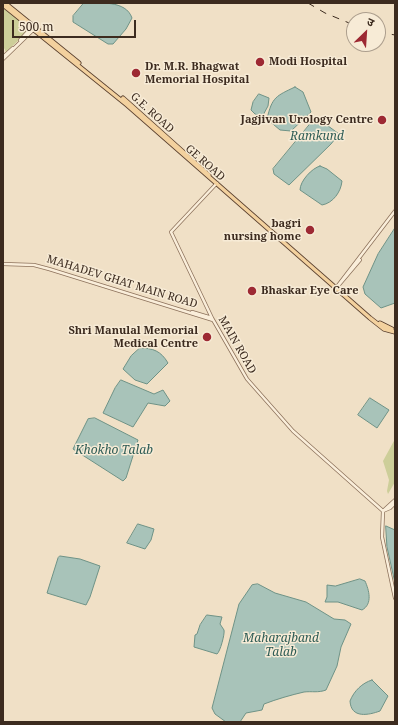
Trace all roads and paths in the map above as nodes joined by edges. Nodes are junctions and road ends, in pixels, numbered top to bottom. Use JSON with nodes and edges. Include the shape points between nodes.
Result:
{"nodes":[{"id":1,"x":6,"y":3,"type":"edge"},
{"id":2,"x":3,"y":5,"type":"edge"},
{"id":3,"x":33,"y":28,"type":"junction"},
{"id":4,"x":3,"y":58,"type":"edge"},
{"id":5,"x":216,"y":183,"type":"junction"},
{"id":6,"x":395,"y":212,"type":"edge"},
{"id":7,"x":3,"y":263,"type":"edge"},
{"id":8,"x":336,"y":287,"type":"junction"},
{"id":9,"x":212,"y":319,"type":"junction"},
{"id":10,"x":395,"y":331,"type":"edge"},
{"id":11,"x":395,"y":500,"type":"edge"},
{"id":12,"x":395,"y":503,"type":"edge"},
{"id":13,"x":383,"y":511,"type":"junction"},
{"id":14,"x":395,"y":598,"type":"edge"}],
"edges":[{"from":1,"to":3,"type":"main road"},
{"from":2,"to":3,"type":"main road","name":"GE ROAD"},
{"from":3,"to":4,"type":"street"},
{"from":3,"to":5,"type":"main road","name":"GE ROAD"},
{"from":5,"to":8,"type":"main road","name":"GE ROAD"},
{"from":5,"to":9,"type":"street","name":"MAIN ROAD","via":[[171,232]]},
{"from":6,"to":8,"type":"street"},
{"from":7,"to":9,"type":"street","name":"MAHADEV GHAT MAIN ROAD","via":[[48,267]]},
{"from":8,"to":10,"type":"main road","name":"GE ROAD","via":[[384,329]]},
{"from":9,"to":13,"type":"street","name":"MAIN ROAD","via":[[250,382],[293,430]]},
{"from":11,"to":13,"type":"street"},
{"from":12,"to":13,"type":"street"},
{"from":13,"to":14,"type":"street","via":[[382,537]]}]}
